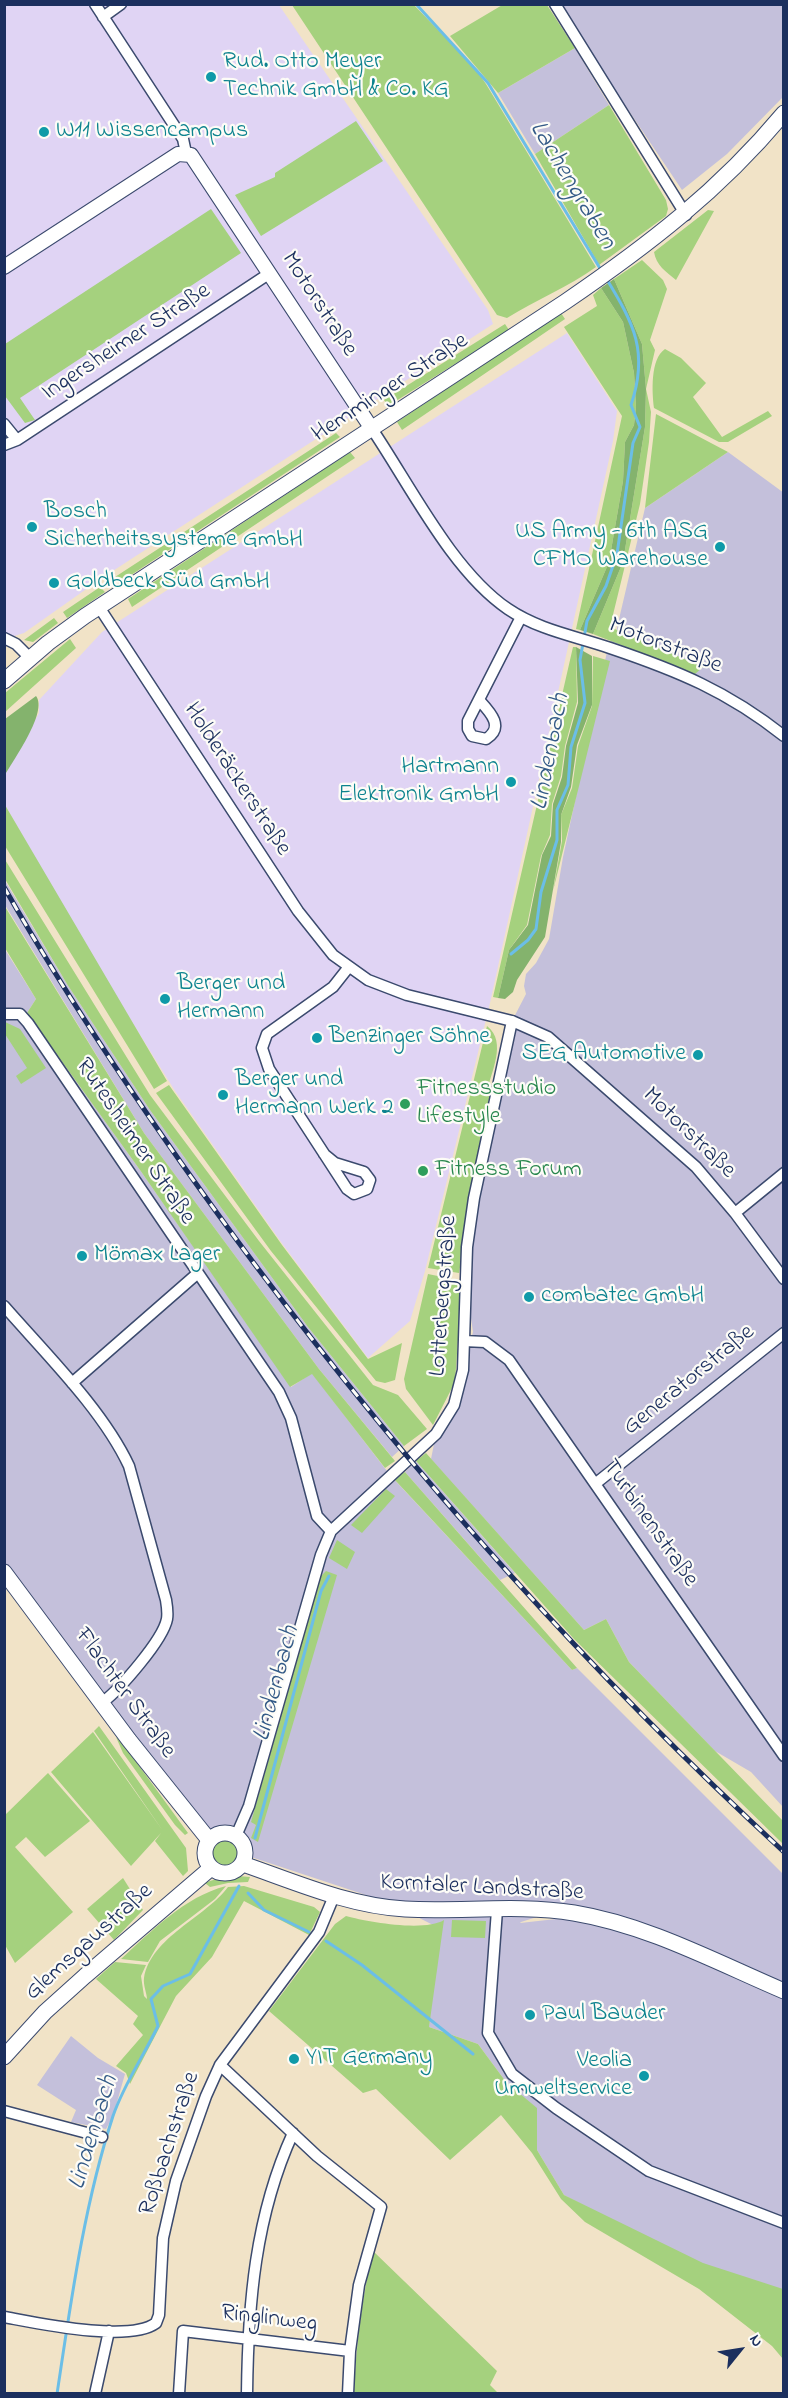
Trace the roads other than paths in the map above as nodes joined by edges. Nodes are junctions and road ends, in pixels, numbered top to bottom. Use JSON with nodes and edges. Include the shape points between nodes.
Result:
{"nodes":[{"id":1,"x":95,"y":4,"type":"edge"},
{"id":2,"x":121,"y":4,"type":"edge"},
{"id":3,"x":555,"y":4,"type":"edge"},
{"id":4,"x":103,"y":17,"type":"junction"},
{"id":5,"x":783,"y":113,"type":"edge"},
{"id":6,"x":186,"y":153,"type":"junction"},
{"id":7,"x":686,"y":215,"type":"junction"},
{"id":8,"x":4,"y":267,"type":"edge"},
{"id":9,"x":270,"y":273,"type":"junction"},
{"id":10,"x":4,"y":424,"type":"edge"},
{"id":11,"x":372,"y":429,"type":"junction"},
{"id":12,"x":17,"y":440,"type":"junction"},
{"id":13,"x":4,"y":445,"type":"edge"},
{"id":14,"x":99,"y":607,"type":"junction"},
{"id":15,"x":520,"y":617,"type":"junction"},
{"id":16,"x":4,"y":638,"type":"edge"},
{"id":17,"x":30,"y":658,"type":"junction"},
{"id":18,"x":4,"y":681,"type":"edge"},
{"id":19,"x":479,"y":700,"type":"dead end"},
{"id":20,"x":783,"y":736,"type":"edge"},
{"id":21,"x":348,"y":968,"type":"junction"},
{"id":22,"x":4,"y":1014,"type":"edge"},
{"id":23,"x":512,"y":1021,"type":"junction"},
{"id":24,"x":324,"y":1154,"type":"dead end"},
{"id":25,"x":783,"y":1173,"type":"edge"},
{"id":26,"x":735,"y":1213,"type":"junction"},
{"id":27,"x":198,"y":1273,"type":"junction"},
{"id":28,"x":783,"y":1279,"type":"edge"},
{"id":29,"x":4,"y":1306,"type":"edge"},
{"id":30,"x":783,"y":1333,"type":"edge"},
{"id":31,"x":464,"y":1341,"type":"junction"},
{"id":32,"x":72,"y":1383,"type":"junction"},
{"id":33,"x":595,"y":1484,"type":"junction"},
{"id":34,"x":331,"y":1531,"type":"junction"},
{"id":35,"x":4,"y":1572,"type":"edge"},
{"id":36,"x":103,"y":1701,"type":"junction"},
{"id":37,"x":783,"y":1756,"type":"edge"},
{"id":38,"x":236,"y":1836,"type":"junction"},
{"id":39,"x":209,"y":1840,"type":"junction"},
{"id":40,"x":243,"y":1864,"type":"junction"},
{"id":41,"x":211,"y":1868,"type":"junction"},
{"id":42,"x":334,"y":1896,"type":"junction"},
{"id":43,"x":497,"y":1910,"type":"junction"},
{"id":44,"x":783,"y":1991,"type":"edge"},
{"id":45,"x":4,"y":2057,"type":"edge"},
{"id":46,"x":220,"y":2065,"type":"junction"},
{"id":47,"x":4,"y":2111,"type":"edge"},
{"id":48,"x":293,"y":2133,"type":"junction"},
{"id":49,"x":102,"y":2137,"type":"dead end"},
{"id":50,"x":783,"y":2223,"type":"edge"},
{"id":51,"x":4,"y":2317,"type":"edge"},
{"id":52,"x":110,"y":2331,"type":"junction"},
{"id":53,"x":247,"y":2339,"type":"junction"},
{"id":54,"x":350,"y":2351,"type":"junction"},
{"id":55,"x":95,"y":2394,"type":"edge"},
{"id":56,"x":179,"y":2394,"type":"edge"},
{"id":57,"x":247,"y":2394,"type":"edge"},
{"id":58,"x":348,"y":2394,"type":"edge"}],
"edges":[{"from":1,"to":4,"type":"street","name":"Motorstraße"},
{"from":2,"to":4,"type":"street"},
{"from":3,"to":7,"type":"street"},
{"from":4,"to":6,"type":"street","name":"Motorstraße","via":[[183,139]]},
{"from":5,"to":7,"type":"main road","name":"Hemminger Straße","via":[[730,174]]},
{"from":6,"to":8,"type":"street","via":[[178,154]]},
{"from":6,"to":9,"type":"street","name":"Motorstraße","via":[[198,162]]},
{"from":7,"to":11,"type":"main road","name":"Hemminger Straße"},
{"from":9,"to":11,"type":"street","name":"Motorstraße"},
{"from":9,"to":12,"type":"street","name":"Ingersheimer Straße"},
{"from":10,"to":12,"type":"street"},
{"from":11,"to":14,"type":"main road","name":"Hemminger Straße"},
{"from":11,"to":15,"type":"street","name":"Motorstraße","via":[[459,561],[486,591]]},
{"from":12,"to":13,"type":"street","name":"Ingersheimer Straße"},
{"from":14,"to":17,"type":"main road","name":"Hemminger Straße"},
{"from":14,"to":21,"type":"street","name":"Holderäckerstraße","via":[[298,911],[319,940]]},
{"from":15,"to":19,"type":"street"},
{"from":15,"to":20,"type":"street","name":"Motorstraße","via":[[708,685]]},
{"from":16,"to":17,"type":"street"},
{"from":17,"to":18,"type":"main road","name":"Hemminger Straße"},
{"from":21,"to":23,"type":"street","name":"Holderäckerstraße","via":[[388,989]]},
{"from":21,"to":24,"type":"street","via":[[333,987],[274,1026],[262,1048],[269,1069]]},
{"from":22,"to":27,"type":"street","name":"Rutesheimer Straße","via":[[20,1014],[28,1023]]},
{"from":23,"to":26,"type":"street","name":"Motorstraße","via":[[548,1036],[696,1167]]},
{"from":23,"to":31,"type":"street","name":"Lotterbergstraße","via":[[467,1247]]},
{"from":25,"to":26,"type":"street"},
{"from":26,"to":28,"type":"street","name":"Motorstraße"},
{"from":27,"to":32,"type":"street"},
{"from":27,"to":34,"type":"street","name":"Rutesheimer Straße","via":[[279,1392],[291,1418],[317,1516]]},
{"from":29,"to":32,"type":"street"},
{"from":30,"to":33,"type":"street","name":"Generatorstraße"},
{"from":31,"to":33,"type":"street","name":"Turbinenstraße","via":[[485,1342],[501,1352]]},
{"from":31,"to":34,"type":"street","name":"Lotterbergstraße","via":[[461,1384],[445,1422]]},
{"from":32,"to":36,"type":"street","via":[[129,1466],[167,1607],[162,1633],[127,1679]]},
{"from":33,"to":37,"type":"street","name":"Turbinenstraße"},
{"from":34,"to":38,"type":"street","name":"Lotterbergstraße","via":[[249,1806]]},
{"from":35,"to":36,"type":"main road","name":"Flachter Straße"},
{"from":36,"to":39,"type":"main road","name":"Flachter Straße"},
{"from":38,"to":39,"type":"main road","via":[[222,1833]]},
{"from":38,"to":40,"type":"main road","via":[[245,1848]]},
{"from":39,"to":41,"type":"main road","via":[[205,1857]]},
{"from":40,"to":41,"type":"main road","via":[[228,1874]]},
{"from":40,"to":42,"type":"main road","name":"Korntaler Landstraße"},
{"from":41,"to":45,"type":"main road","name":"Glemsgaustraße","via":[[64,1995]]},
{"from":42,"to":43,"type":"main road","name":"Korntaler Landstraße","via":[[366,1905],[404,1909]]},
{"from":42,"to":46,"type":"street","name":"Roßbachstraße","via":[[319,1932]]},
{"from":43,"to":44,"type":"main road","name":"Korntaler Landstraße","via":[[551,1911],[607,1920]]},
{"from":43,"to":50,"type":"street","via":[[488,2033],[512,2074],[649,2170]]},
{"from":46,"to":48,"type":"street"},
{"from":46,"to":52,"type":"street","name":"Roßbachstraße","via":[[176,2181],[163,2238],[156,2323],[145,2329]]},
{"from":47,"to":49,"type":"street"},
{"from":48,"to":53,"type":"street","via":[[278,2165],[264,2212]]},
{"from":48,"to":54,"type":"street","via":[[381,2207],[359,2285]]},
{"from":51,"to":52,"type":"street","name":"Roßbachstraße","via":[[54,2327]]},
{"from":52,"to":55,"type":"street"},
{"from":53,"to":54,"type":"street","name":"Ringlinweg"},
{"from":53,"to":56,"type":"street","name":"Ringlinweg","via":[[183,2331]]},
{"from":53,"to":57,"type":"street"},
{"from":54,"to":58,"type":"street"}]}
